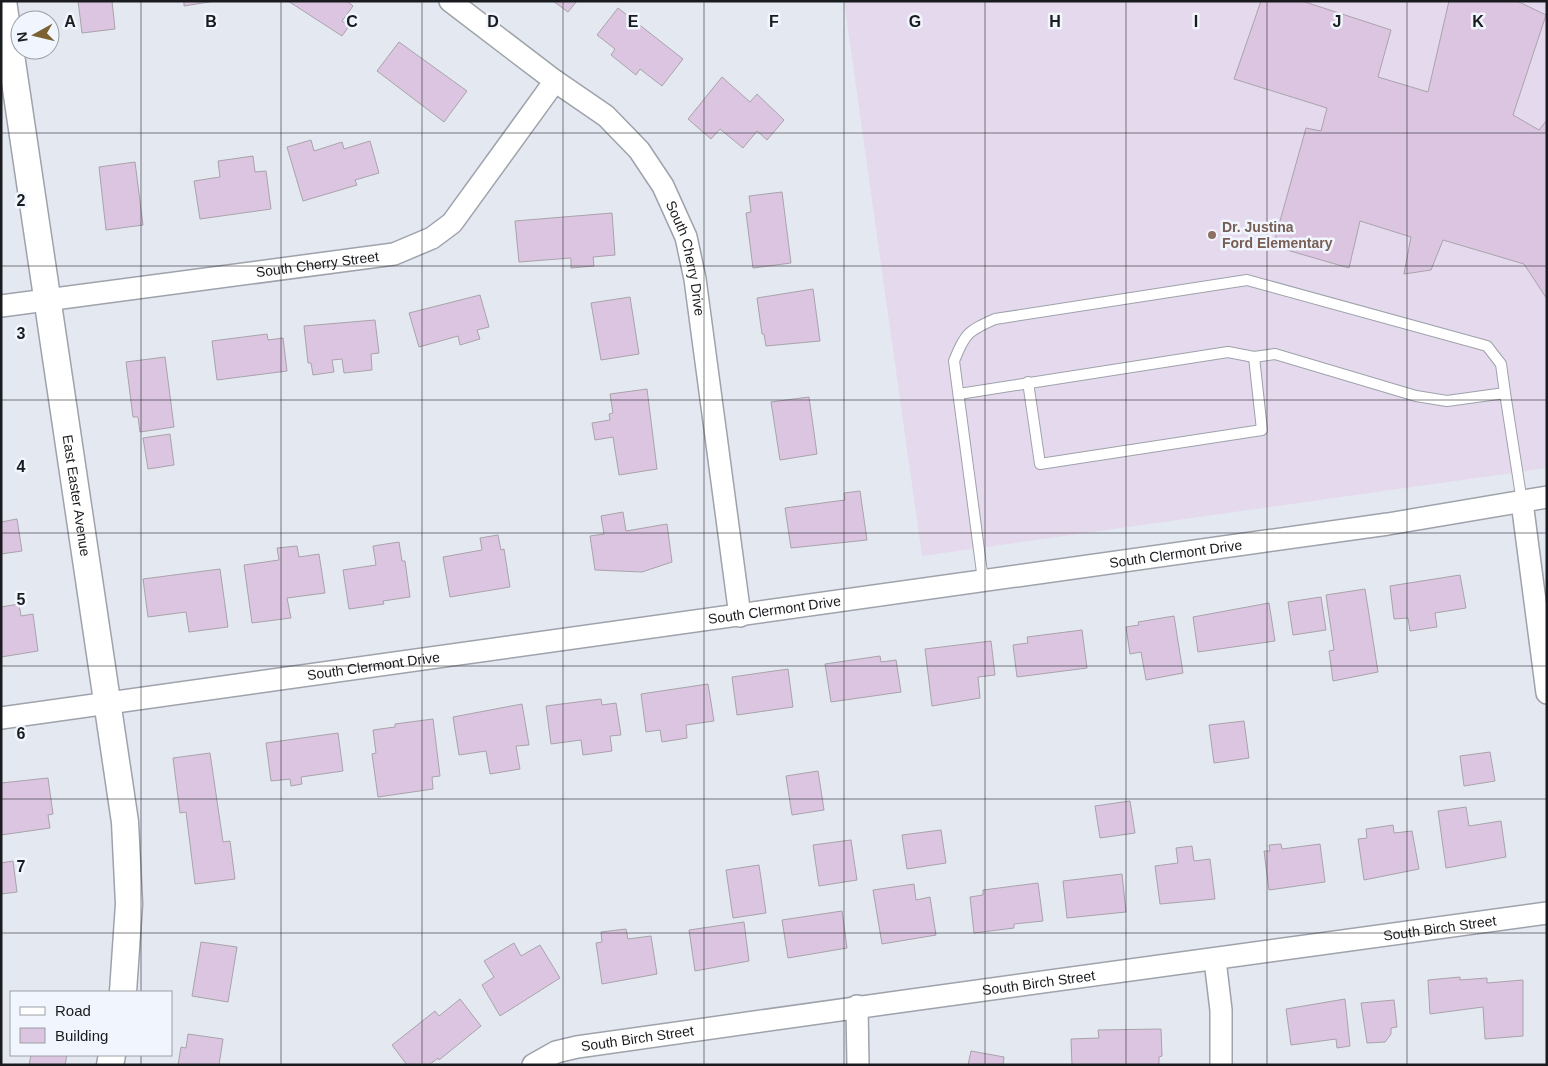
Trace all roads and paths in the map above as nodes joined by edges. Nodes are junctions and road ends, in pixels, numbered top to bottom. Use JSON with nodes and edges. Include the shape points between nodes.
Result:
{"nodes":[{"id":1,"x":4,"y":1,"type":"edge"},
{"id":2,"x":450,"y":1,"type":"edge"},
{"id":3,"x":555,"y":81,"type":"junction"},
{"id":4,"x":47,"y":300,"type":"junction"},
{"id":5,"x":1,"y":306,"type":"edge"},
{"id":6,"x":1254,"y":357,"type":"junction"},
{"id":7,"x":1028,"y":382,"type":"junction"},
{"id":8,"x":1505,"y":393,"type":"junction"},
{"id":9,"x":958,"y":394,"type":"junction"},
{"id":10,"x":1547,"y":496,"type":"edge"},
{"id":11,"x":1522,"y":502,"type":"junction"},
{"id":12,"x":983,"y":580,"type":"junction"},
{"id":13,"x":740,"y":616,"type":"junction"},
{"id":14,"x":1547,"y":693,"type":"edge"},
{"id":15,"x":108,"y":704,"type":"junction"},
{"id":16,"x":1,"y":718,"type":"edge"},
{"id":17,"x":1547,"y":913,"type":"edge"},
{"id":18,"x":1215,"y":960,"type":"junction"},
{"id":19,"x":123,"y":991,"type":"edge"},
{"id":20,"x":857,"y":1006,"type":"junction"},
{"id":21,"x":533,"y":1065,"type":"edge"},
{"id":22,"x":858,"y":1065,"type":"edge"},
{"id":23,"x":1221,"y":1065,"type":"edge"}],
"edges":[{"from":1,"to":4,"type":"street","name":"East Easter Avenue"},
{"from":2,"to":3,"type":"street","name":"South Cherry Drive"},
{"from":3,"to":4,"type":"street","name":"South Cherry Street","via":[[464,209],[432,238],[394,254]]},
{"from":3,"to":13,"type":"street","name":"South Cherry Drive","via":[[606,116],[639,150],[663,186],[686,237],[695,279]]},
{"from":4,"to":5,"type":"street","name":"South Cherry Street"},
{"from":4,"to":15,"type":"street","name":"East Easter Avenue"},
{"from":6,"to":7,"type":"lane","via":[[1228,352]]},
{"from":6,"to":7,"type":"lane","via":[[1262,430],[1040,464]]},
{"from":6,"to":8,"type":"lane","via":[[1275,354],[1416,396],[1447,401]]},
{"from":7,"to":9,"type":"lane"},
{"from":8,"to":9,"type":"lane","via":[[1501,364],[1487,346],[1247,280],[995,319],[974,329],[963,339],[954,362]]},
{"from":8,"to":11,"type":"lane"},
{"from":9,"to":12,"type":"lane"},
{"from":10,"to":11,"type":"street","name":"South Clermont Drive"},
{"from":11,"to":12,"type":"street","name":"South Clermont Drive","via":[[1388,524]]},
{"from":11,"to":14,"type":"street"},
{"from":12,"to":13,"type":"street","name":"South Clermont Drive"},
{"from":13,"to":15,"type":"street","name":"South Clermont Drive"},
{"from":15,"to":16,"type":"street","name":"South Clermont Drive"},
{"from":15,"to":19,"type":"street","name":"East Easter Avenue","via":[[125,822],[128,877]]},
{"from":17,"to":18,"type":"street","name":"South Birch Street"},
{"from":18,"to":20,"type":"street","name":"South Birch Street"},
{"from":18,"to":23,"type":"street"},
{"from":20,"to":21,"type":"street","name":"South Birch Street","via":[[576,1047],[556,1052]]},
{"from":20,"to":22,"type":"street"}]}
